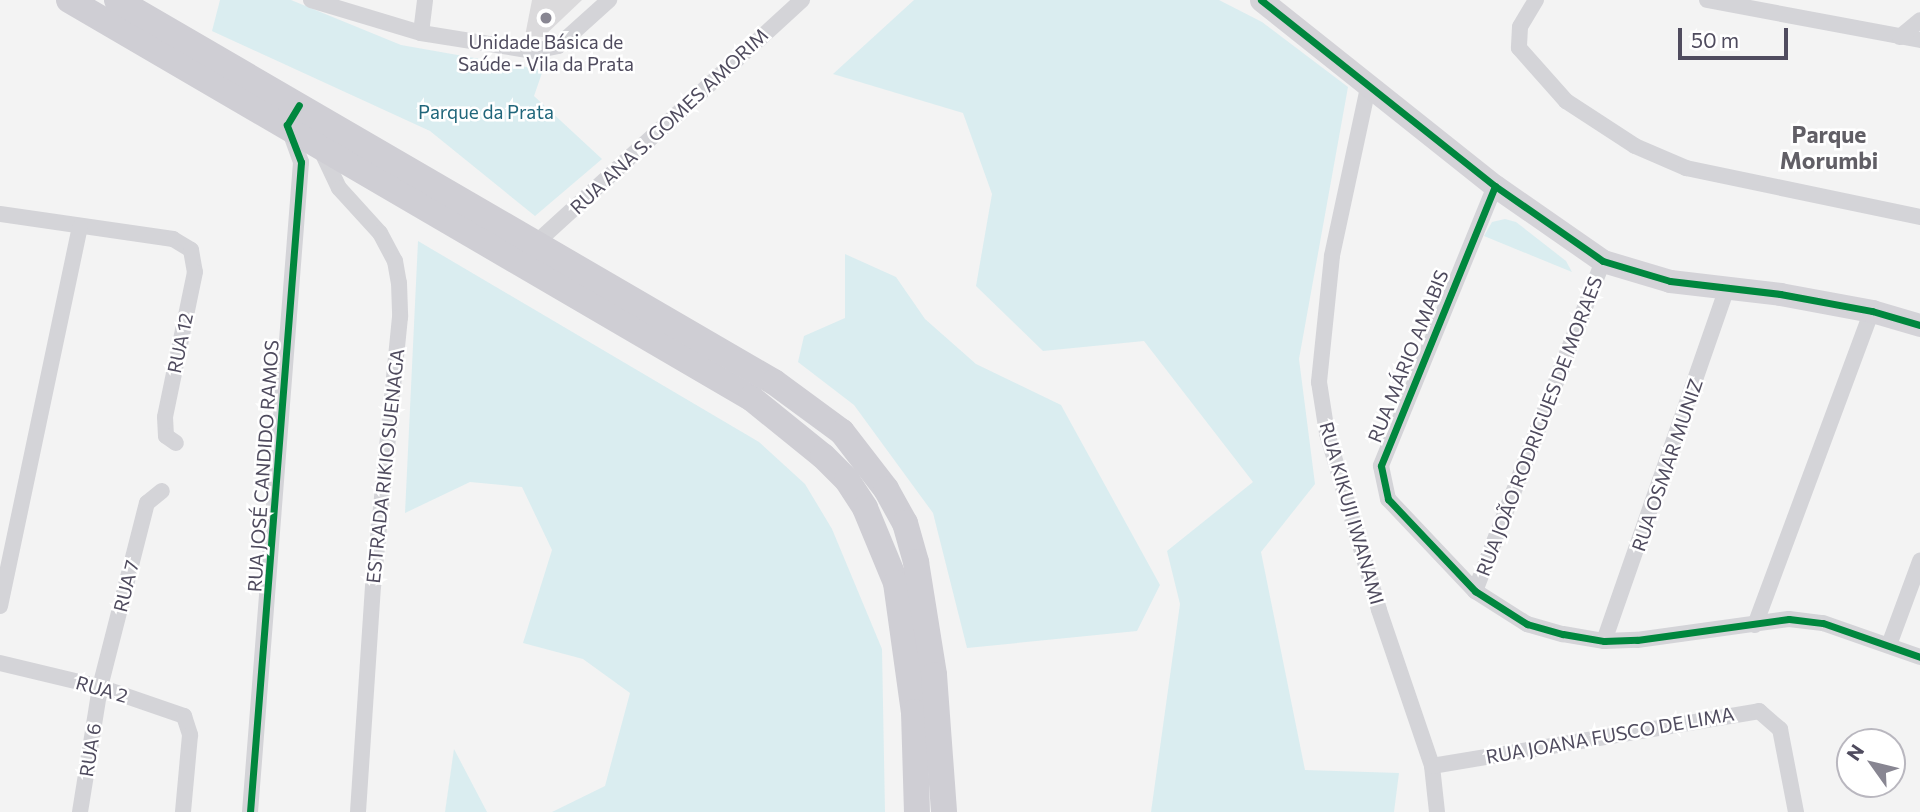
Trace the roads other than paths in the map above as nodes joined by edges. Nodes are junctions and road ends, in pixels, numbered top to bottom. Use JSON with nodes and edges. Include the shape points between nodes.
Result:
{"nodes":[{"id":1,"x":69,"y":0,"type":"edge"},
{"id":2,"x":117,"y":0,"type":"edge"},
{"id":3,"x":311,"y":0,"type":"edge"},
{"id":4,"x":425,"y":0,"type":"edge"},
{"id":5,"x":609,"y":0,"type":"edge"},
{"id":6,"x":802,"y":0,"type":"edge"},
{"id":7,"x":1261,"y":0,"type":"edge"},
{"id":8,"x":1543,"y":0,"type":"edge"},
{"id":9,"x":1707,"y":0,"type":"edge"},
{"id":10,"x":1533,"y":6,"type":"edge"},
{"id":11,"x":1920,"y":20,"type":"edge"},
{"id":12,"x":421,"y":33,"type":"junction"},
{"id":13,"x":1900,"y":37,"type":"junction"},
{"id":14,"x":1920,"y":40,"type":"edge"},
{"id":15,"x":1368,"y":83,"type":"junction"},
{"id":16,"x":293,"y":115,"type":"junction"},
{"id":17,"x":319,"y":145,"type":"junction"},
{"id":18,"x":1495,"y":186,"type":"junction"},
{"id":19,"x":0,"y":214,"type":"edge"},
{"id":20,"x":1920,"y":217,"type":"edge"},
{"id":21,"x":80,"y":226,"type":"junction"},
{"id":22,"x":537,"y":242,"type":"junction"},
{"id":23,"x":1603,"y":261,"type":"junction"},
{"id":24,"x":1727,"y":288,"type":"junction"},
{"id":25,"x":1872,"y":311,"type":"junction"},
{"id":26,"x":1920,"y":326,"type":"edge"},
{"id":27,"x":176,"y":443,"type":"dead end"},
{"id":28,"x":162,"y":491,"type":"dead end"},
{"id":29,"x":1920,"y":561,"type":"edge"},
{"id":30,"x":1475,"y":591,"type":"junction"},
{"id":31,"x":0,"y":606,"type":"edge"},
{"id":32,"x":1755,"y":625,"type":"junction"},
{"id":33,"x":1604,"y":641,"type":"junction"},
{"id":34,"x":1889,"y":645,"type":"junction"},
{"id":35,"x":1920,"y":657,"type":"edge"},
{"id":36,"x":0,"y":663,"type":"edge"},
{"id":37,"x":100,"y":687,"type":"junction"},
{"id":38,"x":1433,"y":766,"type":"junction"},
{"id":39,"x":80,"y":812,"type":"edge"},
{"id":40,"x":183,"y":812,"type":"edge"},
{"id":41,"x":250,"y":812,"type":"edge"},
{"id":42,"x":358,"y":812,"type":"edge"},
{"id":43,"x":917,"y":812,"type":"edge"},
{"id":44,"x":944,"y":812,"type":"edge"},
{"id":45,"x":1437,"y":812,"type":"edge"},
{"id":46,"x":1796,"y":812,"type":"edge"}],
"edges":[{"from":1,"to":16,"type":"main road"},
{"from":2,"to":16,"type":"main road"},
{"from":3,"to":12,"type":"street"},
{"from":4,"to":12,"type":"street"},
{"from":5,"to":12,"type":"street","via":[[558,47],[534,51]]},
{"from":6,"to":22,"type":"street","name":"RUA ANA S. GOMES AMORIM"},
{"from":7,"to":15,"type":"street"},
{"from":8,"to":10,"type":"street"},
{"from":9,"to":13,"type":"street"},
{"from":10,"to":20,"type":"street","via":[[1517,36],[1527,58],[1566,101],[1635,146],[1686,168]]},
{"from":11,"to":13,"type":"street"},
{"from":13,"to":14,"type":"street"},
{"from":15,"to":18,"type":"street"},
{"from":15,"to":38,"type":"street","name":"RUA KIKUJI IWANAMI","via":[[1332,256],[1319,382],[1327,433],[1379,610]]},
{"from":16,"to":17,"type":"main road"},
{"from":16,"to":22,"type":"main road"},
{"from":16,"to":41,"type":"street","name":"RUA JOSÉ CANDIDO RAMOS","via":[[301,162]]},
{"from":17,"to":42,"type":"street","name":"ESTRADA RIKIO SUENAGA","via":[[339,188],[380,233],[395,261],[399,283],[400,317],[373,586]]},
{"from":17,"to":43,"type":"main road","via":[[751,398],[847,480],[881,539],[896,583],[914,712]]},
{"from":18,"to":23,"type":"street"},
{"from":18,"to":30,"type":"street","name":"RUA MÁRIO AMABIS","via":[[1381,466],[1388,499]]},
{"from":19,"to":21,"type":"street"},
{"from":21,"to":27,"type":"street","name":"RUA 12","via":[[184,242],[195,257],[165,417],[166,436]]},
{"from":21,"to":31,"type":"street"},
{"from":22,"to":44,"type":"main road","via":[[774,382],[842,432],[886,489],[905,523],[924,600]]},
{"from":23,"to":24,"type":"street","via":[[1670,281]]},
{"from":23,"to":30,"type":"street","name":"RUA JOÃO RODRIGUES DE MORAES"},
{"from":24,"to":25,"type":"street"},
{"from":24,"to":33,"type":"street","name":"RUA OSMAR MUNIZ"},
{"from":25,"to":26,"type":"street"},
{"from":25,"to":32,"type":"street"},
{"from":28,"to":37,"type":"street","name":"RUA 7","via":[[147,503]]},
{"from":29,"to":34,"type":"street"},
{"from":30,"to":33,"type":"street","name":"RUA MÁRIO AMABIS","via":[[1527,624]]},
{"from":32,"to":33,"type":"street","name":"RUA MÁRIO AMABIS"},
{"from":32,"to":34,"type":"street","name":"RUA MÁRIO AMABIS","via":[[1789,619],[1823,623]]},
{"from":34,"to":35,"type":"street","name":"RUA MÁRIO AMABIS"},
{"from":36,"to":37,"type":"street","name":"RUA 2"},
{"from":37,"to":39,"type":"street","name":"RUA 6"},
{"from":37,"to":40,"type":"street","name":"RUA 2","via":[[184,716],[190,734]]},
{"from":38,"to":45,"type":"street","name":"RUA KIKUJI IWANAMI"},
{"from":38,"to":46,"type":"street","name":"RUA JOANA FUSCO DE LIMA","via":[[1759,711],[1780,729]]}]}
